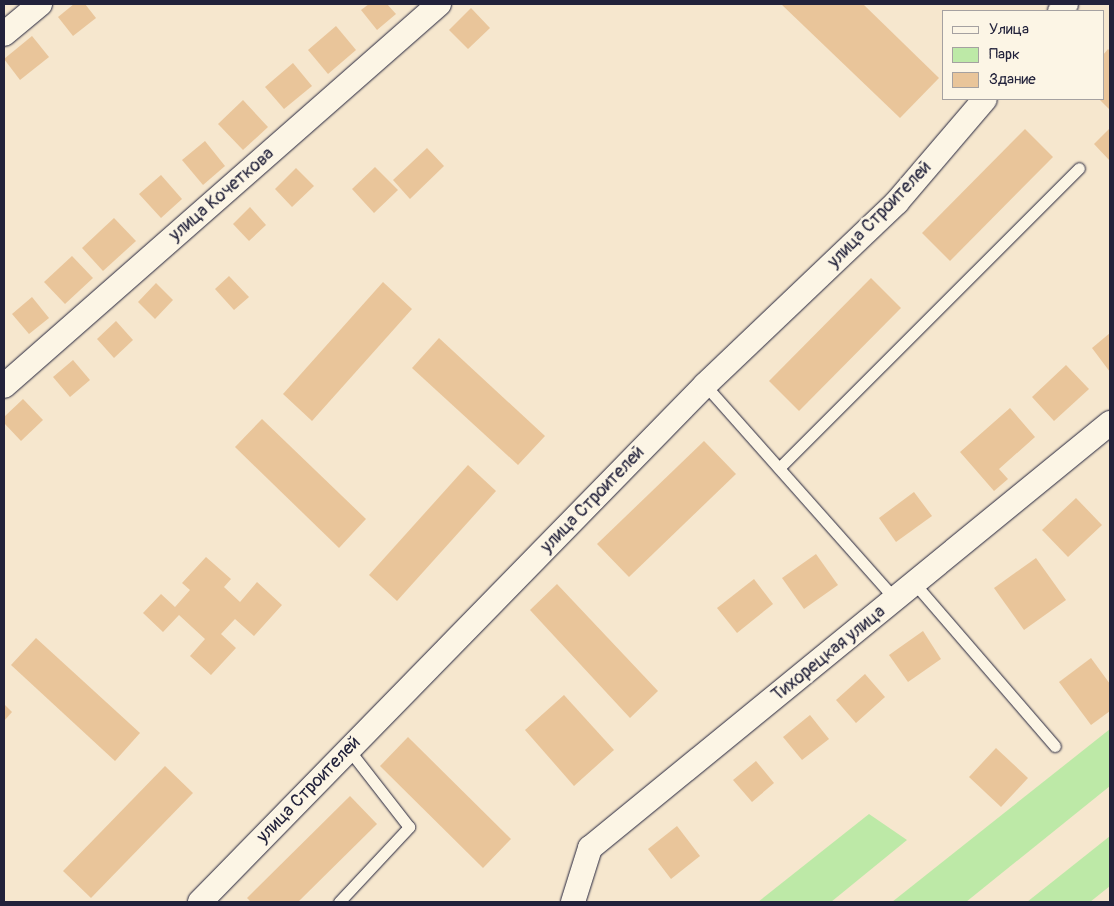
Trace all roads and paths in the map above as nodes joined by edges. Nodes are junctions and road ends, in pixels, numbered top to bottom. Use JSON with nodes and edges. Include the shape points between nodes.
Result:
{"nodes":[{"id":1,"x":40,"y":4,"type":"edge"},
{"id":2,"x":440,"y":4,"type":"edge"},
{"id":3,"x":4,"y":34,"type":"edge"},
{"id":4,"x":984,"y":100,"type":"edge"},
{"id":5,"x":1078,"y":168,"type":"dead end"},
{"id":6,"x":705,"y":385,"type":"junction"},
{"id":7,"x":4,"y":386,"type":"edge"},
{"id":8,"x":1110,"y":423,"type":"edge"},
{"id":9,"x":779,"y":468,"type":"junction"},
{"id":10,"x":915,"y":584,"type":"junction"},
{"id":11,"x":896,"y":600,"type":"junction"},
{"id":12,"x":1055,"y":746,"type":"dead end"},
{"id":13,"x":348,"y":750,"type":"junction"},
{"id":14,"x":200,"y":902,"type":"edge"},
{"id":15,"x":339,"y":902,"type":"edge"},
{"id":16,"x":574,"y":902,"type":"edge"}],
"edges":[{"from":1,"to":3,"type":"street"},
{"from":2,"to":7,"type":"street","name":"улица Кочеткова"},
{"from":4,"to":6,"type":"street","name":"улица Строителей","via":[[897,202]]},
{"from":5,"to":9,"type":"lane"},
{"from":6,"to":9,"type":"lane"},
{"from":6,"to":13,"type":"street","name":"улица Строителей"},
{"from":8,"to":10,"type":"street","name":"Тихорецкая улица"},
{"from":9,"to":11,"type":"lane"},
{"from":10,"to":11,"type":"street","name":"Тихорецкая улица"},
{"from":10,"to":12,"type":"lane"},
{"from":11,"to":16,"type":"street","name":"Тихорецкая улица","via":[[590,848]]},
{"from":13,"to":14,"type":"street","name":"улица Строителей"},
{"from":13,"to":15,"type":"lane","via":[[409,827]]}]}
